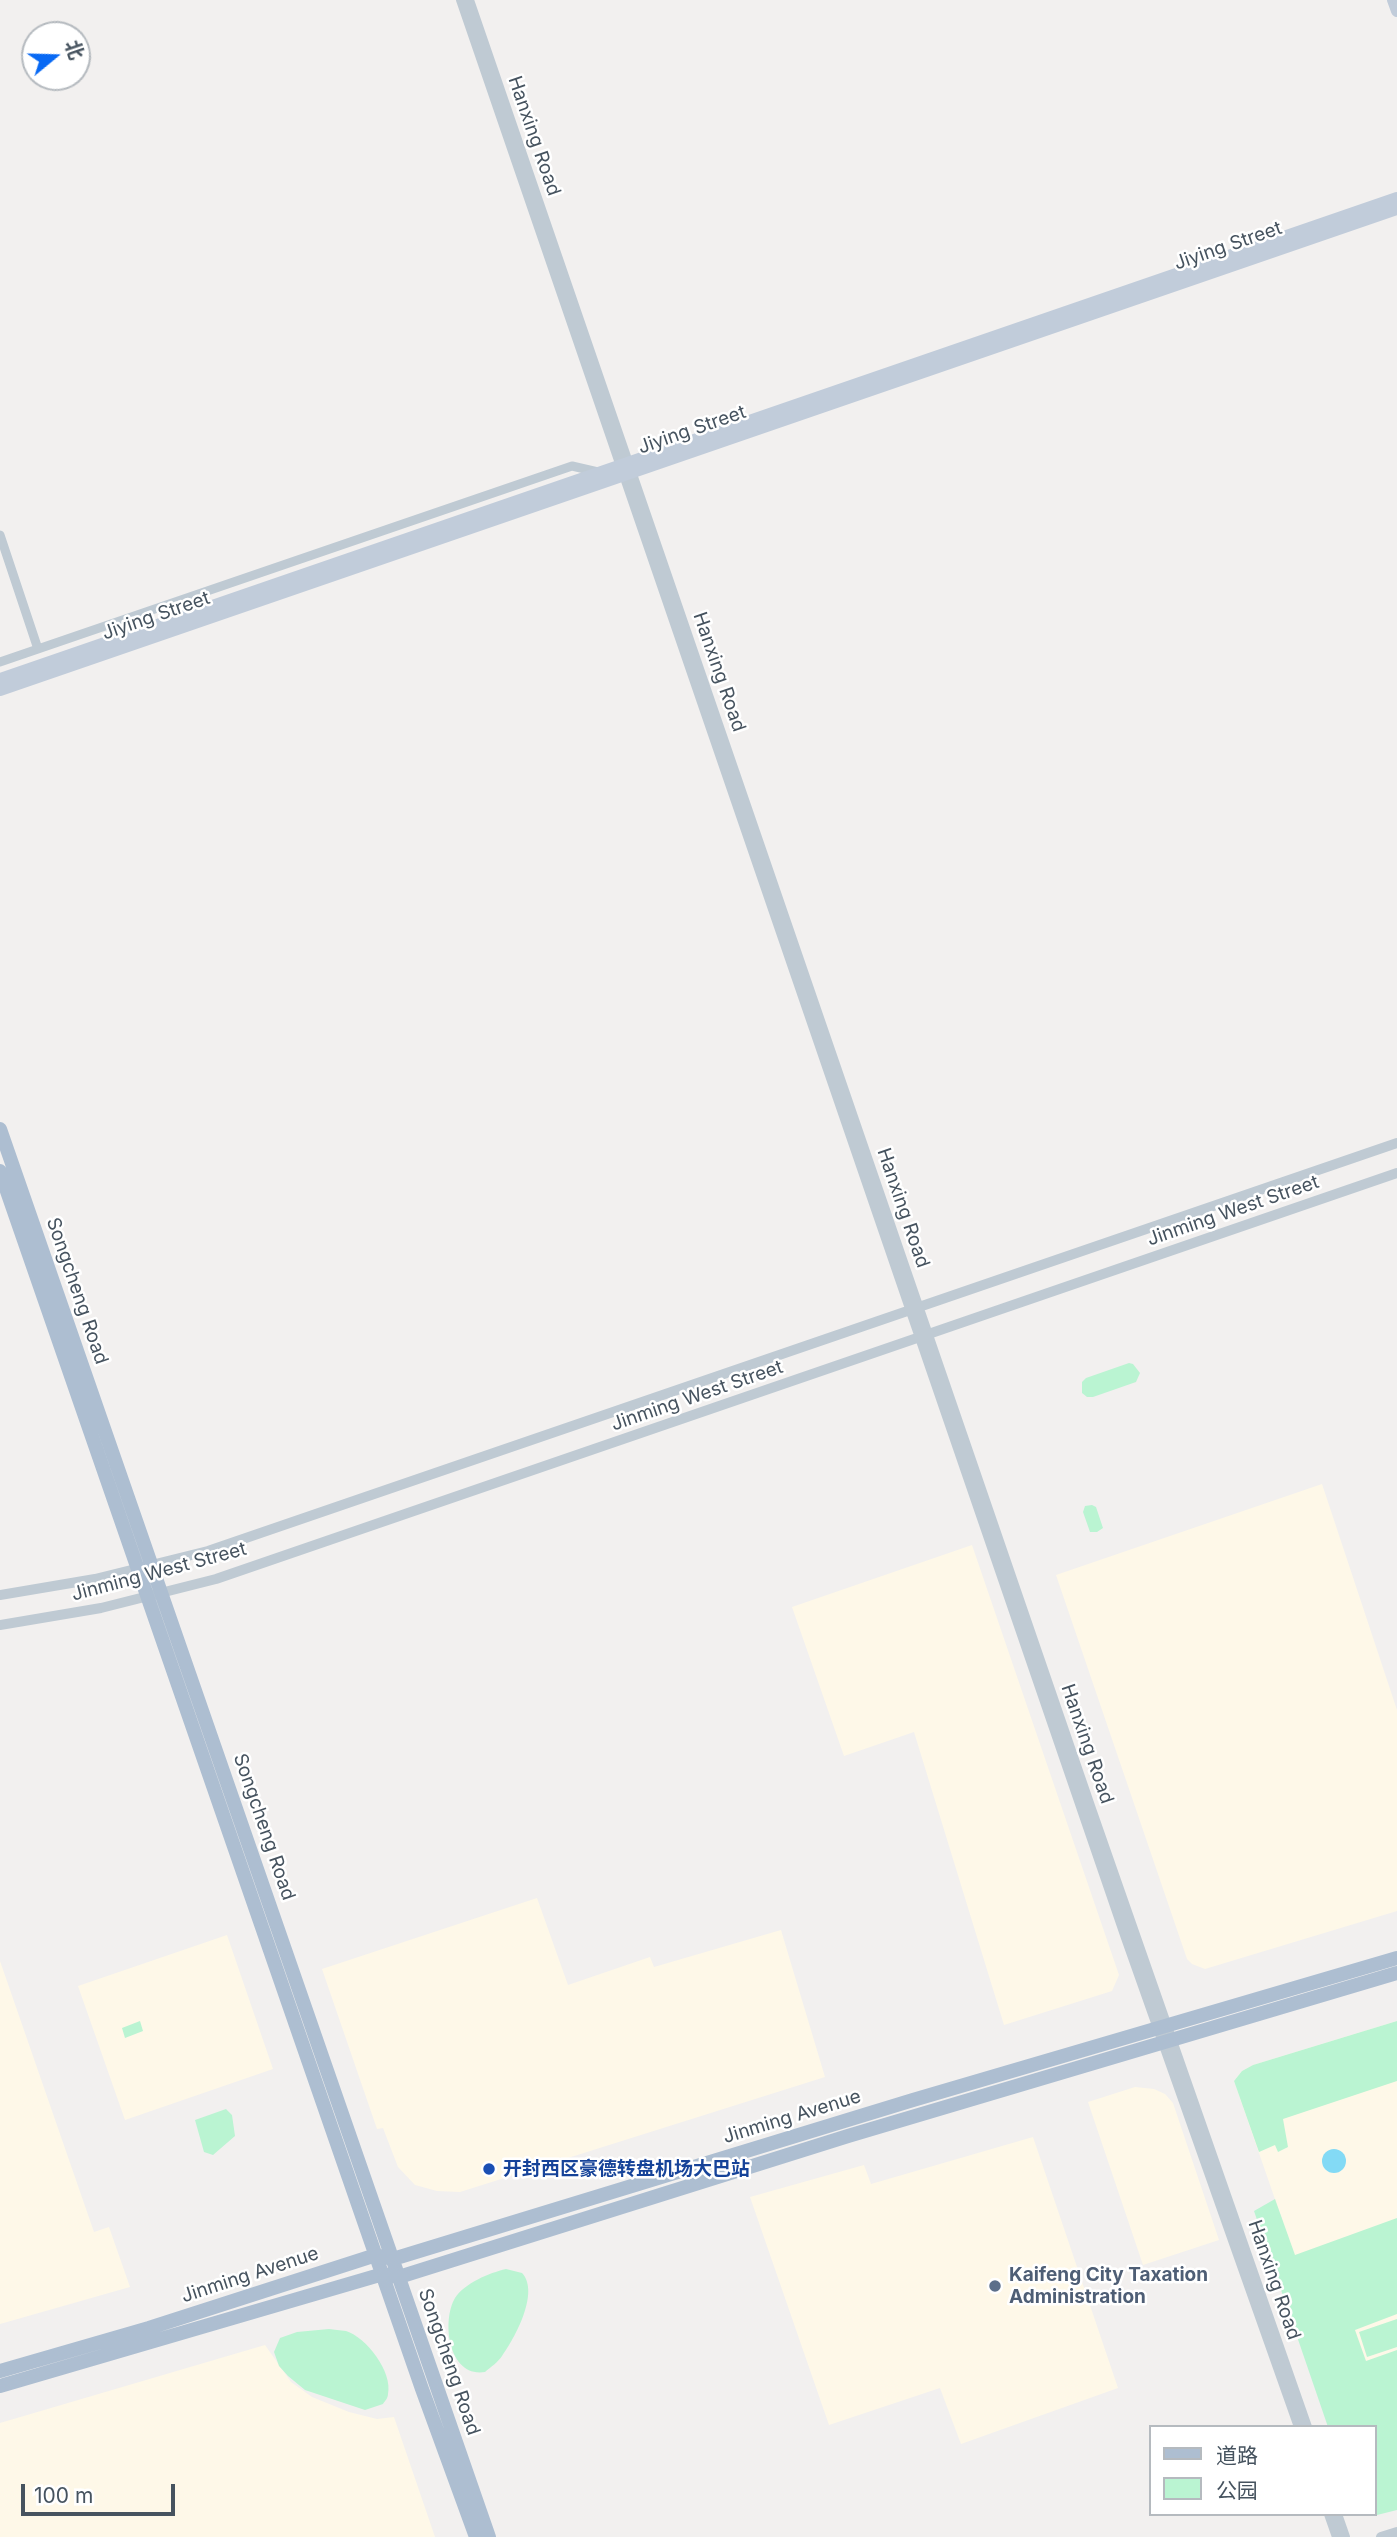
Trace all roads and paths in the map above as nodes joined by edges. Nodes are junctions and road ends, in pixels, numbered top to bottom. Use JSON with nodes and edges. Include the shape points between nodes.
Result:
{"nodes":[{"id":1,"x":461,"y":0,"type":"edge"},
{"id":2,"x":469,"y":0,"type":"edge"},
{"id":3,"x":1393,"y":0,"type":"edge"},
{"id":4,"x":1397,"y":11,"type":"edge"},
{"id":5,"x":1397,"y":198,"type":"edge"},
{"id":6,"x":1397,"y":209,"type":"edge"},
{"id":7,"x":626,"y":468,"type":"junction"},
{"id":8,"x":598,"y":472,"type":"junction"},
{"id":9,"x":0,"y":535,"type":"edge"},
{"id":10,"x":38,"y":649,"type":"junction"},
{"id":11,"x":0,"y":662,"type":"edge"},
{"id":12,"x":0,"y":679,"type":"edge"},
{"id":13,"x":0,"y":690,"type":"edge"},
{"id":14,"x":0,"y":1129,"type":"edge"},
{"id":15,"x":1397,"y":1143,"type":"edge"},
{"id":16,"x":0,"y":1171,"type":"edge"},
{"id":17,"x":1397,"y":1173,"type":"edge"},
{"id":18,"x":915,"y":1309,"type":"junction"},
{"id":19,"x":924,"y":1336,"type":"junction"},
{"id":20,"x":145,"y":1566,"type":"junction"},
{"id":21,"x":163,"y":1593,"type":"junction"},
{"id":22,"x":0,"y":1595,"type":"edge"},
{"id":23,"x":148,"y":1596,"type":"junction"},
{"id":24,"x":0,"y":1625,"type":"edge"},
{"id":25,"x":1397,"y":1958,"type":"edge"},
{"id":26,"x":1397,"y":1973,"type":"edge"},
{"id":27,"x":1165,"y":2034,"type":"junction"},
{"id":28,"x":376,"y":2255,"type":"junction"},
{"id":29,"x":393,"y":2259,"type":"junction"},
{"id":30,"x":383,"y":2274,"type":"junction"},
{"id":31,"x":399,"y":2277,"type":"junction"},
{"id":32,"x":0,"y":2371,"type":"edge"},
{"id":33,"x":0,"y":2386,"type":"edge"},
{"id":34,"x":1297,"y":2425,"type":"edge"},
{"id":35,"x":1306,"y":2425,"type":"edge"},
{"id":36,"x":1330,"y":2516,"type":"edge"},
{"id":37,"x":1338,"y":2516,"type":"edge"},
{"id":38,"x":1397,"y":2532,"type":"edge"},
{"id":39,"x":476,"y":2537,"type":"edge"},
{"id":40,"x":489,"y":2537,"type":"edge"},
{"id":41,"x":1337,"y":2537,"type":"edge"},
{"id":42,"x":1345,"y":2537,"type":"edge"},
{"id":43,"x":1381,"y":2537,"type":"edge"}],
"edges":[{"from":1,"to":7,"type":"street","name":"Hanxing Road"},
{"from":2,"to":7,"type":"street","name":"Hanxing Road"},
{"from":3,"to":4,"type":"main road"},
{"from":5,"to":7,"type":"main road","name":"Jiying Street"},
{"from":6,"to":7,"type":"main road","name":"Jiying Street"},
{"from":7,"to":8,"type":"main road","name":"Jiying Street"},
{"from":7,"to":13,"type":"main road","name":"Jiying Street"},
{"from":7,"to":18,"type":"street","name":"Hanxing Road"},
{"from":8,"to":10,"type":"street","via":[[572,466]]},
{"from":8,"to":12,"type":"main road","name":"Jiying Street"},
{"from":9,"to":10,"type":"street"},
{"from":10,"to":11,"type":"street"},
{"from":14,"to":20,"type":"main road","name":"Songcheng Road"},
{"from":15,"to":18,"type":"street","name":"Jinming West Street"},
{"from":16,"to":20,"type":"main road","name":"Songcheng Road"},
{"from":17,"to":19,"type":"street","name":"Jinming West Street"},
{"from":18,"to":19,"type":"street","name":"Hanxing Road"},
{"from":18,"to":20,"type":"street","name":"Jinming West Street","via":[[208,1551]]},
{"from":19,"to":21,"type":"street","name":"Jinming West Street"},
{"from":19,"to":27,"type":"street","name":"Hanxing Road"},
{"from":20,"to":21,"type":"main road","name":"Songcheng Road"},
{"from":20,"to":22,"type":"street","name":"Jinming West Street"},
{"from":20,"to":23,"type":"main road","name":"Songcheng Road"},
{"from":21,"to":23,"type":"street","name":"Jinming West Street"},
{"from":21,"to":29,"type":"main road","name":"Songcheng Road"},
{"from":23,"to":24,"type":"street","name":"Jinming West Street"},
{"from":23,"to":28,"type":"main road","name":"Songcheng Road"},
{"from":25,"to":27,"type":"main road","name":"Jinming Avenue"},
{"from":26,"to":27,"type":"main road","name":"Jinming Avenue"},
{"from":27,"to":29,"type":"main road","name":"Jinming Avenue"},
{"from":27,"to":31,"type":"main road","name":"Jinming Avenue"},
{"from":27,"to":34,"type":"street","name":"Hanxing Road"},
{"from":27,"to":35,"type":"street","name":"Hanxing Road"},
{"from":28,"to":29,"type":"main road"},
{"from":28,"to":30,"type":"main road","name":"Songcheng Road"},
{"from":28,"to":32,"type":"main road","name":"Jinming Avenue"},
{"from":29,"to":31,"type":"main road","name":"Songcheng Road"},
{"from":30,"to":31,"type":"main road","name":"Jinming Avenue"},
{"from":30,"to":33,"type":"main road","name":"Jinming Avenue"},
{"from":30,"to":39,"type":"main road","name":"Songcheng Road"},
{"from":31,"to":40,"type":"main road","name":"Songcheng Road"},
{"from":36,"to":41,"type":"street"},
{"from":37,"to":42,"type":"street"},
{"from":38,"to":43,"type":"street"}]}
